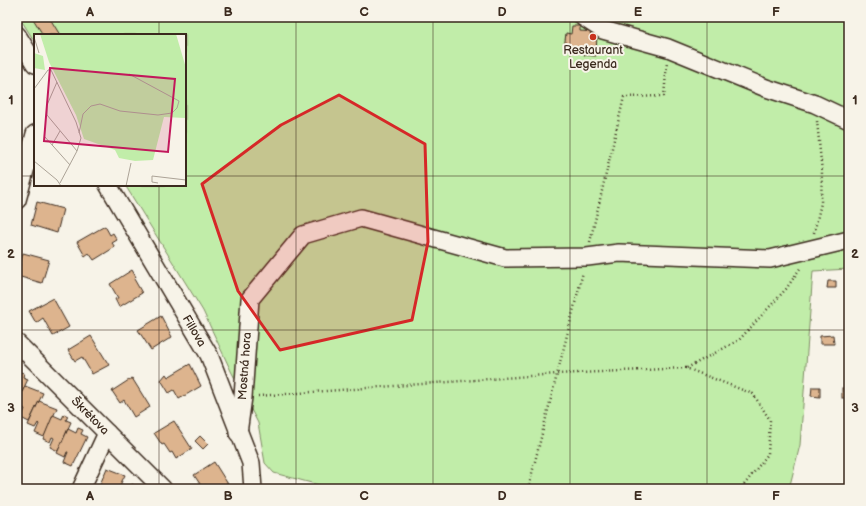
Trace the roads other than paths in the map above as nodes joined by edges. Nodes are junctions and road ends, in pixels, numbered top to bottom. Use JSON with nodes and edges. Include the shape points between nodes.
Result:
{"nodes":[{"id":1,"x":583,"y":17,"type":"edge"},
{"id":2,"x":17,"y":35,"type":"edge"},
{"id":3,"x":34,"y":62,"type":"edge"},
{"id":4,"x":849,"y":120,"type":"edge"},
{"id":5,"x":34,"y":138,"type":"edge"},
{"id":6,"x":109,"y":186,"type":"edge"},
{"id":7,"x":17,"y":200,"type":"edge"},
{"id":8,"x":849,"y":240,"type":"edge"},
{"id":9,"x":17,"y":343,"type":"edge"},
{"id":10,"x":107,"y":433,"type":"junction"},
{"id":11,"x":238,"y":433,"type":"junction"},
{"id":12,"x":80,"y":489,"type":"edge"},
{"id":13,"x":163,"y":489,"type":"edge"},
{"id":14,"x":254,"y":489,"type":"edge"}],
"edges":[{"from":1,"to":4,"type":"street","via":[[603,30],[668,48],[766,88],[815,104]]},
{"from":2,"to":3,"type":"street"},
{"from":5,"to":7,"type":"street"},
{"from":6,"to":11,"type":"street","name":"Fillova","via":[[209,355]]},
{"from":8,"to":11,"type":"street","name":"Mostná hora","via":[[770,259],[619,253],[586,257],[506,258],[361,218],[303,235],[250,299],[244,397]]},
{"from":9,"to":10,"type":"street","name":"Škrétova"},
{"from":10,"to":12,"type":"street"},
{"from":10,"to":13,"type":"street","name":"Škrétova"},
{"from":11,"to":14,"type":"street","name":"Fillova","via":[[251,463]]}]}
